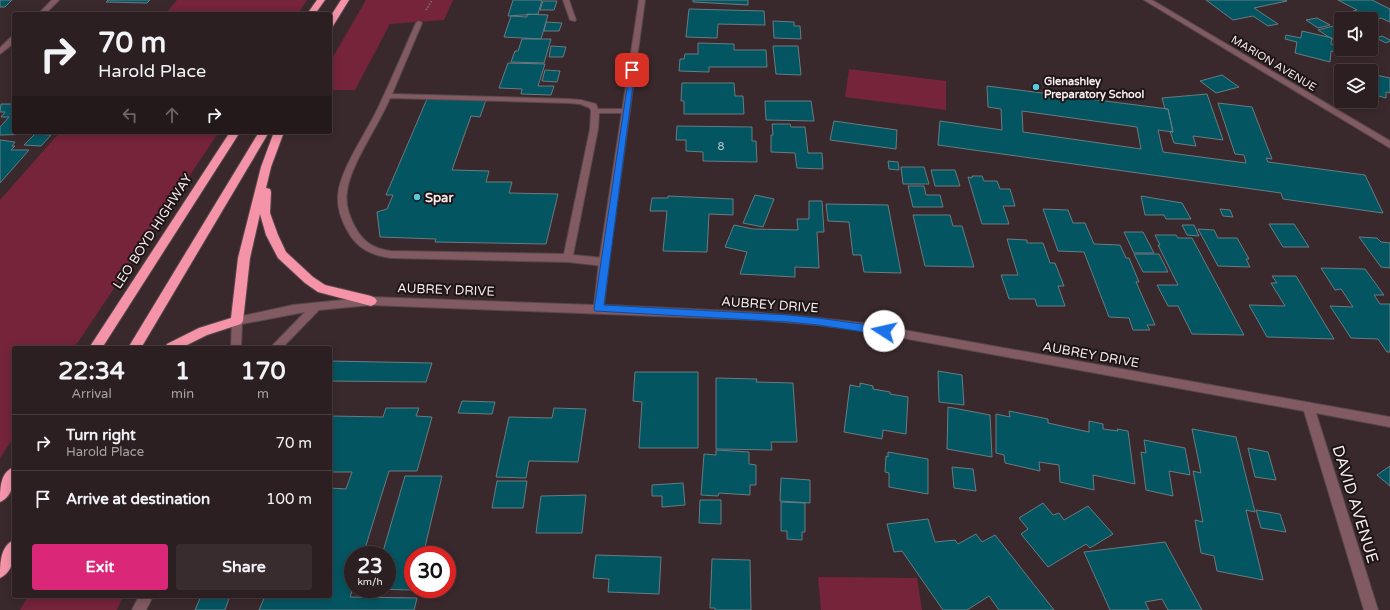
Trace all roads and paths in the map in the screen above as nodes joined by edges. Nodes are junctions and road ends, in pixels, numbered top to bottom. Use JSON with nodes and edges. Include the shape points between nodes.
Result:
{"nodes":[{"id":1,"x":56,"y":0,"type":"edge"},
{"id":2,"x":321,"y":0,"type":"edge"},
{"id":3,"x":345,"y":0,"type":"edge"},
{"id":4,"x":566,"y":0,"type":"edge"},
{"id":5,"x":642,"y":0,"type":"edge"},
{"id":6,"x":1147,"y":0,"type":"edge"},
{"id":7,"x":43,"y":12,"type":"edge"},
{"id":8,"x":312,"y":12,"type":"edge"},
{"id":9,"x":573,"y":20,"type":"dead end"},
{"id":10,"x":332,"y":21,"type":"edge"},
{"id":11,"x":419,"y":23,"type":"dead end"},
{"id":12,"x":12,"y":41,"type":"edge"},
{"id":13,"x":0,"y":52,"type":"edge"},
{"id":14,"x":388,"y":96,"type":"junction"},
{"id":15,"x":595,"y":111,"type":"junction"},
{"id":16,"x":626,"y":112,"type":"junction"},
{"id":17,"x":234,"y":134,"type":"edge"},
{"id":18,"x":263,"y":134,"type":"edge"},
{"id":19,"x":278,"y":134,"type":"edge"},
{"id":20,"x":1390,"y":145,"type":"edge"},
{"id":21,"x":266,"y":166,"type":"junction"},
{"id":22,"x":568,"y":258,"type":"junction"},
{"id":23,"x":604,"y":262,"type":"junction"},
{"id":24,"x":371,"y":301,"type":"junction"},
{"id":25,"x":317,"y":306,"type":"junction"},
{"id":26,"x":598,"y":309,"type":"junction"},
{"id":27,"x":237,"y":320,"type":"junction"},
{"id":28,"x":96,"y":346,"type":"edge"},
{"id":29,"x":135,"y":346,"type":"edge"},
{"id":30,"x":174,"y":346,"type":"edge"},
{"id":31,"x":236,"y":346,"type":"edge"},
{"id":32,"x":277,"y":346,"type":"edge"},
{"id":33,"x":1309,"y":408,"type":"junction"},
{"id":34,"x":1390,"y":422,"type":"edge"},
{"id":35,"x":12,"y":476,"type":"edge"},
{"id":36,"x":0,"y":495,"type":"edge"},
{"id":37,"x":12,"y":550,"type":"edge"},
{"id":38,"x":0,"y":570,"type":"edge"},
{"id":39,"x":145,"y":598,"type":"edge"},
{"id":40,"x":139,"y":610,"type":"edge"},
{"id":41,"x":1371,"y":610,"type":"edge"}],
"edges":[{"from":1,"to":7,"type":"street"},
{"from":2,"to":8,"type":"highway"},
{"from":3,"to":10,"type":"highway"},
{"from":4,"to":9,"type":"street"},
{"from":5,"to":16,"type":"street"},
{"from":6,"to":20,"type":"street","name":"MARION AVENUE"},
{"from":11,"to":14,"type":"street"},
{"from":12,"to":13,"type":"street"},
{"from":14,"to":15,"type":"street","via":[[569,101],[593,106]]},
{"from":14,"to":22,"type":"street","via":[[343,187],[342,205],[345,215],[354,237],[368,250],[412,256]]},
{"from":15,"to":16,"type":"street"},
{"from":15,"to":22,"type":"street","via":[[590,152]]},
{"from":16,"to":23,"type":"street"},
{"from":17,"to":28,"type":"highway","name":"LEO BOYD HIGHWAY"},
{"from":18,"to":29,"type":"highway"},
{"from":19,"to":21,"type":"highway"},
{"from":21,"to":24,"type":"highway","via":[[265,213],[282,255],[322,289]]},
{"from":21,"to":27,"type":"highway","via":[[244,258]]},
{"from":22,"to":23,"type":"street"},
{"from":23,"to":26,"type":"street"},
{"from":24,"to":25,"type":"street","name":"AUBREY DRIVE"},
{"from":24,"to":26,"type":"street","name":"AUBREY DRIVE"},
{"from":25,"to":27,"type":"street","name":"AUBREY DRIVE"},
{"from":25,"to":32,"type":"street"},
{"from":26,"to":33,"type":"street","name":"AUBREY DRIVE","via":[[758,316],[870,328]]},
{"from":27,"to":30,"type":"highway","via":[[204,330]]},
{"from":27,"to":31,"type":"street"},
{"from":33,"to":34,"type":"street","name":"AUBREY DRIVE"},
{"from":33,"to":41,"type":"street","name":"DAVID AVENUE"},
{"from":35,"to":36,"type":"highway"},
{"from":37,"to":38,"type":"highway"},
{"from":39,"to":40,"type":"street"}]}
